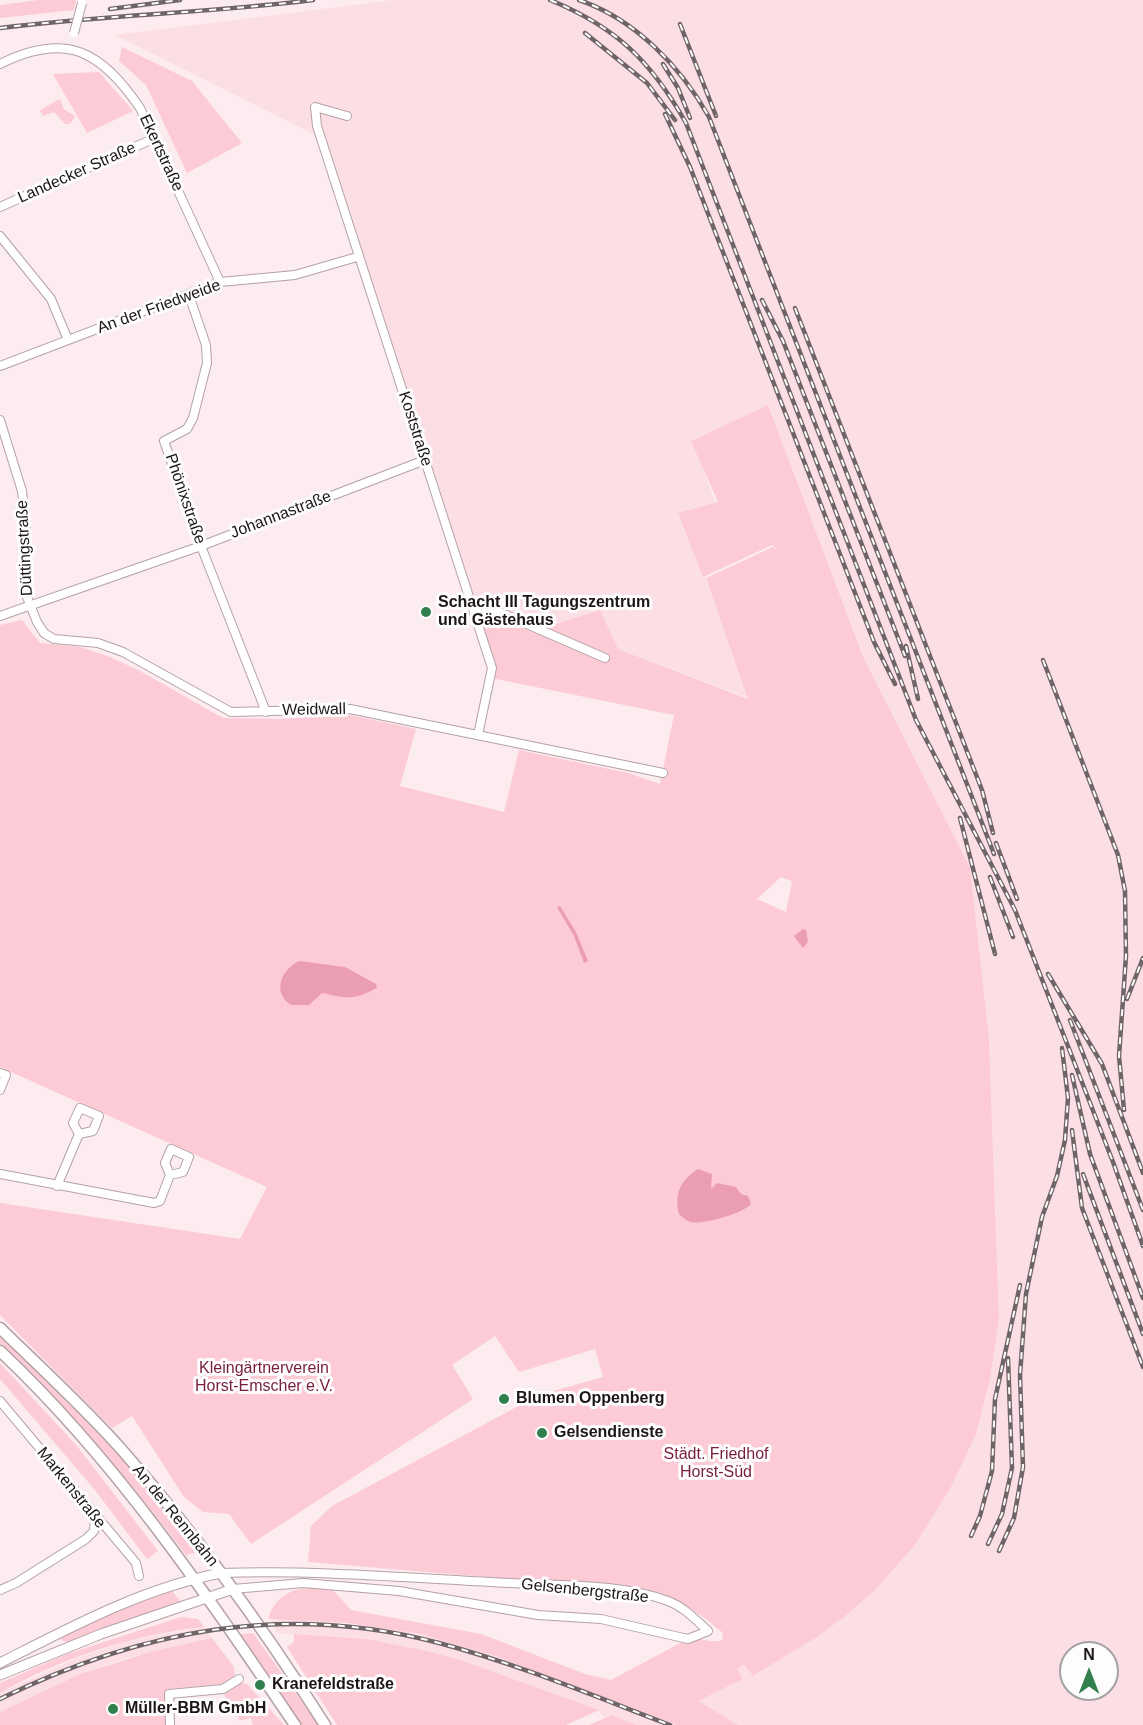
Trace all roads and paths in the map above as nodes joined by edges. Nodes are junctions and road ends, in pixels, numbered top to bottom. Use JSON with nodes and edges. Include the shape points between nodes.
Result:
{"nodes":[{"id":1,"x":82,"y":2,"type":"edge"},
{"id":2,"x":72,"y":48,"type":"junction"},
{"id":3,"x":0,"y":64,"type":"edge"},
{"id":4,"x":347,"y":116,"type":"dead end"},
{"id":5,"x":155,"y":138,"type":"junction"},
{"id":6,"x":0,"y":207,"type":"edge"},
{"id":7,"x":0,"y":236,"type":"edge"},
{"id":8,"x":357,"y":257,"type":"junction"},
{"id":9,"x":220,"y":282,"type":"junction"},
{"id":10,"x":189,"y":296,"type":"junction"},
{"id":11,"x":68,"y":340,"type":"junction"},
{"id":12,"x":0,"y":366,"type":"edge"},
{"id":13,"x":0,"y":420,"type":"edge"},
{"id":14,"x":425,"y":460,"type":"junction"},
{"id":15,"x":201,"y":546,"type":"junction"},
{"id":16,"x":29,"y":607,"type":"junction"},
{"id":17,"x":474,"y":613,"type":"junction"},
{"id":18,"x":0,"y":616,"type":"edge"},
{"id":19,"x":605,"y":658,"type":"dead end"},
{"id":20,"x":266,"y":711,"type":"junction"},
{"id":21,"x":478,"y":735,"type":"junction"},
{"id":22,"x":663,"y":774,"type":"dead end"},
{"id":23,"x":0,"y":1072,"type":"edge"},
{"id":24,"x":0,"y":1090,"type":"edge"},
{"id":25,"x":80,"y":1134,"type":"dead end"},
{"id":26,"x":0,"y":1174,"type":"edge"},
{"id":27,"x":171,"y":1175,"type":"dead end"},
{"id":28,"x":57,"y":1186,"type":"junction"},
{"id":29,"x":0,"y":1328,"type":"edge"},
{"id":30,"x":0,"y":1351,"type":"edge"},
{"id":31,"x":0,"y":1401,"type":"edge"},
{"id":32,"x":95,"y":1518,"type":"junction"},
{"id":33,"x":222,"y":1573,"type":"junction"},
{"id":34,"x":139,"y":1576,"type":"dead end"},
{"id":35,"x":193,"y":1578,"type":"junction"},
{"id":36,"x":233,"y":1589,"type":"junction"},
{"id":37,"x":0,"y":1590,"type":"edge"},
{"id":38,"x":207,"y":1598,"type":"junction"},
{"id":39,"x":0,"y":1663,"type":"edge"},
{"id":40,"x":0,"y":1675,"type":"edge"},
{"id":41,"x":239,"y":1679,"type":"dead end"},
{"id":42,"x":170,"y":1725,"type":"edge"},
{"id":43,"x":295,"y":1725,"type":"edge"},
{"id":44,"x":325,"y":1725,"type":"edge"}],
"edges":[{"from":1,"to":2,"type":"street","bridge":true},
{"from":2,"to":3,"type":"street","via":[[36,51]]},
{"from":2,"to":5,"type":"street","name":"Ekertstraße","via":[[102,63],[123,83]]},
{"from":4,"to":8,"type":"street","name":"Koststraße","via":[[315,107],[317,126]]},
{"from":5,"to":6,"type":"street","name":"Landecker Straße"},
{"from":5,"to":9,"type":"street","name":"Ekertstraße"},
{"from":7,"to":11,"type":"street","via":[[51,299]]},
{"from":8,"to":9,"type":"street","name":"An der Friedweide","via":[[295,275]]},
{"from":8,"to":14,"type":"street","name":"Koststraße"},
{"from":9,"to":10,"type":"street","name":"An der Friedweide"},
{"from":10,"to":11,"type":"street","name":"An der Friedweide"},
{"from":10,"to":15,"type":"street","name":"Phönixstraße","via":[[206,345],[207,363],[187,429],[164,441]]},
{"from":11,"to":12,"type":"street","name":"An der Friedweide"},
{"from":13,"to":16,"type":"street","name":"Düttingstraße","via":[[22,491]]},
{"from":14,"to":15,"type":"street","name":"Johannastraße"},
{"from":14,"to":17,"type":"street","name":"Koststraße"},
{"from":15,"to":16,"type":"street","name":"Johannastraße"},
{"from":15,"to":20,"type":"street","name":"Phönixstraße"},
{"from":16,"to":18,"type":"street","name":"Johannastraße"},
{"from":16,"to":20,"type":"street","name":"Weidwall","via":[[44,633],[54,639],[98,643],[123,652],[223,709],[240,713]]},
{"from":17,"to":19,"type":"street","via":[[490,608]]},
{"from":17,"to":21,"type":"street","name":"Koststraße","via":[[492,668]]},
{"from":20,"to":21,"type":"street","name":"Weidwall","via":[[350,708]]},
{"from":21,"to":22,"type":"street","name":"Weidwall"},
{"from":23,"to":24,"type":"street","via":[[6,1075]]},
{"from":25,"to":28,"type":"street"},
{"from":26,"to":28,"type":"street"},
{"from":27,"to":28,"type":"street","via":[[160,1201],[154,1203]]},
{"from":29,"to":33,"type":"main road","name":"An der Rennbahn","via":[[122,1450]]},
{"from":30,"to":35,"type":"main road","name":"An der Rennbahn","via":[[95,1452]]},
{"from":31,"to":32,"type":"street","name":"Markenstraße"},
{"from":32,"to":34,"type":"street","name":"Markenstraße","via":[[136,1563]]},
{"from":32,"to":37,"type":"street","via":[[94,1531],[86,1539]]},
{"from":33,"to":35,"type":"street"},
{"from":33,"to":36,"type":"main road","name":"An der Rennbahn"},
{"from":33,"to":36,"type":"street","name":"Gelsenbergstraße","via":[[324,1572],[606,1590],[669,1601],[708,1631],[688,1639],[602,1619],[538,1615],[399,1592],[303,1582]]},
{"from":35,"to":38,"type":"main road","name":"An der Rennbahn"},
{"from":35,"to":39,"type":"street","via":[[116,1606]]},
{"from":36,"to":38,"type":"street"},
{"from":36,"to":44,"type":"main road","name":"An der Rennbahn"},
{"from":38,"to":40,"type":"street","via":[[82,1641]]},
{"from":38,"to":43,"type":"main road","name":"An der Rennbahn"},
{"from":41,"to":42,"type":"street","via":[[223,1689],[169,1694]]}]}
